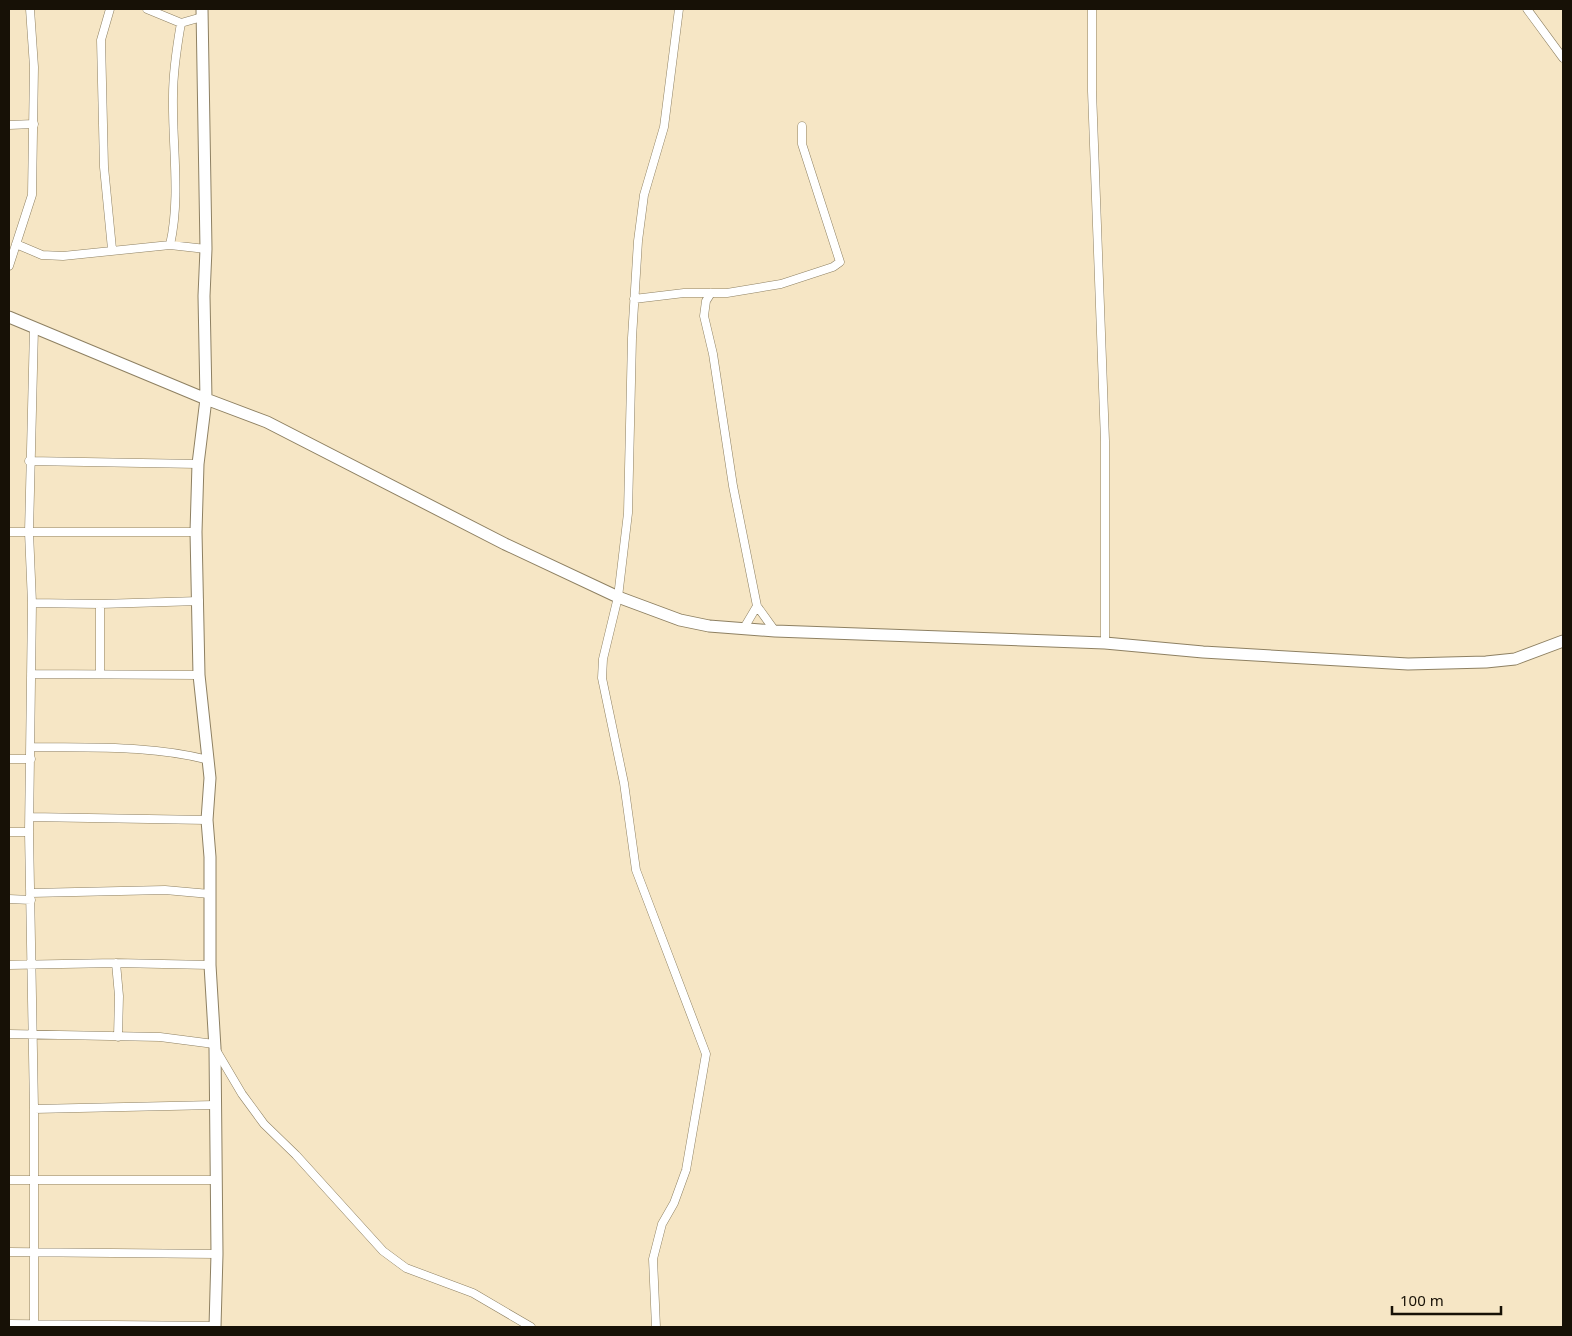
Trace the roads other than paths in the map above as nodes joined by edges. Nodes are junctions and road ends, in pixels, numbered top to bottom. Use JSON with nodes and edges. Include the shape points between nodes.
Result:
{"nodes":[{"id":1,"x":30,"y":9,"type":"edge"},
{"id":2,"x":110,"y":9,"type":"edge"},
{"id":3,"x":148,"y":9,"type":"edge"},
{"id":4,"x":679,"y":9,"type":"edge"},
{"id":5,"x":1092,"y":9,"type":"edge"},
{"id":6,"x":1527,"y":9,"type":"edge"},
{"id":7,"x":202,"y":13,"type":"edge"},
{"id":8,"x":181,"y":23,"type":"junction"},
{"id":9,"x":1563,"y":58,"type":"edge"},
{"id":10,"x":34,"y":124,"type":"junction"},
{"id":11,"x":9,"y":125,"type":"edge"},
{"id":12,"x":802,"y":126,"type":"dead end"},
{"id":13,"x":16,"y":244,"type":"junction"},
{"id":14,"x":170,"y":245,"type":"junction"},
{"id":15,"x":112,"y":249,"type":"junction"},
{"id":16,"x":206,"y":249,"type":"junction"},
{"id":17,"x":9,"y":266,"type":"edge"},
{"id":18,"x":711,"y":293,"type":"junction"},
{"id":19,"x":634,"y":299,"type":"junction"},
{"id":20,"x":9,"y":317,"type":"edge"},
{"id":21,"x":34,"y":328,"type":"junction"},
{"id":22,"x":206,"y":399,"type":"junction"},
{"id":23,"x":29,"y":461,"type":"junction"},
{"id":24,"x":198,"y":464,"type":"junction"},
{"id":25,"x":9,"y":532,"type":"edge"},
{"id":26,"x":29,"y":532,"type":"junction"},
{"id":27,"x":196,"y":532,"type":"junction"},
{"id":28,"x":618,"y":597,"type":"junction"},
{"id":29,"x":199,"y":601,"type":"junction"},
{"id":30,"x":32,"y":603,"type":"junction"},
{"id":31,"x":100,"y":604,"type":"junction"},
{"id":32,"x":757,"y":606,"type":"junction"},
{"id":33,"x":744,"y":628,"type":"junction"},
{"id":34,"x":775,"y":631,"type":"junction"},
{"id":35,"x":1563,"y":641,"type":"edge"},
{"id":36,"x":1105,"y":643,"type":"junction"},
{"id":37,"x":100,"y":673,"type":"junction"},
{"id":38,"x":31,"y":674,"type":"junction"},
{"id":39,"x":199,"y":674,"type":"junction"},
{"id":40,"x":31,"y":747,"type":"junction"},
{"id":41,"x":9,"y":759,"type":"edge"},
{"id":42,"x":31,"y":759,"type":"junction"},
{"id":43,"x":210,"y":760,"type":"junction"},
{"id":44,"x":30,"y":818,"type":"junction"},
{"id":45,"x":207,"y":820,"type":"junction"},
{"id":46,"x":9,"y":832,"type":"edge"},
{"id":47,"x":29,"y":832,"type":"junction"},
{"id":48,"x":210,"y":894,"type":"junction"},
{"id":49,"x":31,"y":897,"type":"junction"},
{"id":50,"x":9,"y":899,"type":"edge"},
{"id":51,"x":116,"y":963,"type":"junction"},
{"id":52,"x":9,"y":964,"type":"edge"},
{"id":53,"x":32,"y":965,"type":"junction"},
{"id":54,"x":210,"y":965,"type":"junction"},
{"id":55,"x":9,"y":1034,"type":"edge"},
{"id":56,"x":33,"y":1034,"type":"junction"},
{"id":57,"x":118,"y":1037,"type":"junction"},
{"id":58,"x":214,"y":1046,"type":"junction"},
{"id":59,"x":215,"y":1105,"type":"junction"},
{"id":60,"x":34,"y":1109,"type":"junction"},
{"id":61,"x":33,"y":1179,"type":"junction"},
{"id":62,"x":9,"y":1180,"type":"edge"},
{"id":63,"x":215,"y":1180,"type":"junction"},
{"id":64,"x":9,"y":1252,"type":"edge"},
{"id":65,"x":34,"y":1253,"type":"junction"},
{"id":66,"x":217,"y":1254,"type":"junction"},
{"id":67,"x":9,"y":1324,"type":"edge"},
{"id":68,"x":34,"y":1326,"type":"edge"},
{"id":69,"x":215,"y":1326,"type":"edge"},
{"id":70,"x":531,"y":1327,"type":"edge"},
{"id":71,"x":656,"y":1327,"type":"edge"}],
"edges":[{"from":1,"to":10,"type":"street"},
{"from":2,"to":15,"type":"street","via":[[101,40],[104,167]]},
{"from":3,"to":8,"type":"street"},
{"from":4,"to":19,"type":"street","via":[[664,127],[644,195]]},
{"from":5,"to":36,"type":"street","via":[[1105,441]]},
{"from":6,"to":9,"type":"street"},
{"from":7,"to":8,"type":"street"},
{"from":7,"to":16,"type":"street"},
{"from":8,"to":14,"type":"street","via":[[173,95],[176,194]]},
{"from":10,"to":11,"type":"street"},
{"from":10,"to":13,"type":"street","via":[[32,195]]},
{"from":12,"to":18,"type":"street","via":[[802,144],[840,262],[781,284]]},
{"from":13,"to":15,"type":"street","via":[[42,255],[63,256]]},
{"from":13,"to":17,"type":"street"},
{"from":14,"to":15,"type":"street"},
{"from":14,"to":16,"type":"street"},
{"from":16,"to":22,"type":"street"},
{"from":18,"to":19,"type":"street"},
{"from":18,"to":32,"type":"street","via":[[704,316]]},
{"from":19,"to":28,"type":"street","via":[[628,513]]},
{"from":20,"to":21,"type":"street"},
{"from":21,"to":22,"type":"street"},
{"from":21,"to":23,"type":"street"},
{"from":22,"to":24,"type":"street"},
{"from":22,"to":28,"type":"street","via":[[267,422],[454,519]]},
{"from":23,"to":24,"type":"street"},
{"from":23,"to":26,"type":"street"},
{"from":24,"to":27,"type":"street"},
{"from":25,"to":26,"type":"street"},
{"from":26,"to":27,"type":"street"},
{"from":26,"to":30,"type":"street"},
{"from":27,"to":29,"type":"street"},
{"from":28,"to":33,"type":"street","via":[[680,620]]},
{"from":28,"to":71,"type":"street","via":[[603,659],[602,678],[624,784],[631,846],[641,884],[706,1054],[686,1170],[655,1248]]},
{"from":29,"to":31,"type":"street"},
{"from":29,"to":39,"type":"street"},
{"from":30,"to":31,"type":"street"},
{"from":30,"to":38,"type":"street"},
{"from":31,"to":37,"type":"street"},
{"from":32,"to":33,"type":"street"},
{"from":32,"to":34,"type":"street"},
{"from":33,"to":34,"type":"street"},
{"from":34,"to":36,"type":"street"},
{"from":35,"to":36,"type":"street","via":[[1515,659],[1408,664]]},
{"from":37,"to":38,"type":"street"},
{"from":37,"to":39,"type":"street"},
{"from":38,"to":40,"type":"street"},
{"from":39,"to":43,"type":"street"},
{"from":40,"to":42,"type":"street"},
{"from":40,"to":43,"type":"street","via":[[158,749]]},
{"from":41,"to":42,"type":"street"},
{"from":42,"to":44,"type":"street"},
{"from":43,"to":45,"type":"street"},
{"from":44,"to":45,"type":"street"},
{"from":44,"to":47,"type":"street"},
{"from":45,"to":48,"type":"street"},
{"from":46,"to":47,"type":"street"},
{"from":47,"to":49,"type":"street"},
{"from":48,"to":49,"type":"street","via":[[165,890]]},
{"from":48,"to":54,"type":"street"},
{"from":49,"to":50,"type":"street"},
{"from":49,"to":53,"type":"street"},
{"from":51,"to":53,"type":"street"},
{"from":51,"to":54,"type":"street"},
{"from":51,"to":57,"type":"street"},
{"from":52,"to":53,"type":"street"},
{"from":53,"to":56,"type":"street"},
{"from":54,"to":58,"type":"street"},
{"from":55,"to":56,"type":"street"},
{"from":56,"to":57,"type":"street"},
{"from":56,"to":60,"type":"street"},
{"from":57,"to":58,"type":"street","via":[[160,1037]]},
{"from":58,"to":59,"type":"street"},
{"from":58,"to":70,"type":"street","via":[[242,1094],[269,1130],[296,1155],[383,1251],[406,1268],[472,1293]]},
{"from":59,"to":60,"type":"street"},
{"from":59,"to":63,"type":"street"},
{"from":60,"to":61,"type":"street"},
{"from":61,"to":62,"type":"street"},
{"from":61,"to":63,"type":"street"},
{"from":61,"to":65,"type":"street"},
{"from":63,"to":66,"type":"street"},
{"from":64,"to":65,"type":"street"},
{"from":65,"to":66,"type":"street"},
{"from":65,"to":68,"type":"street"},
{"from":66,"to":69,"type":"street"},
{"from":67,"to":68,"type":"street"},
{"from":68,"to":69,"type":"street"}]}
